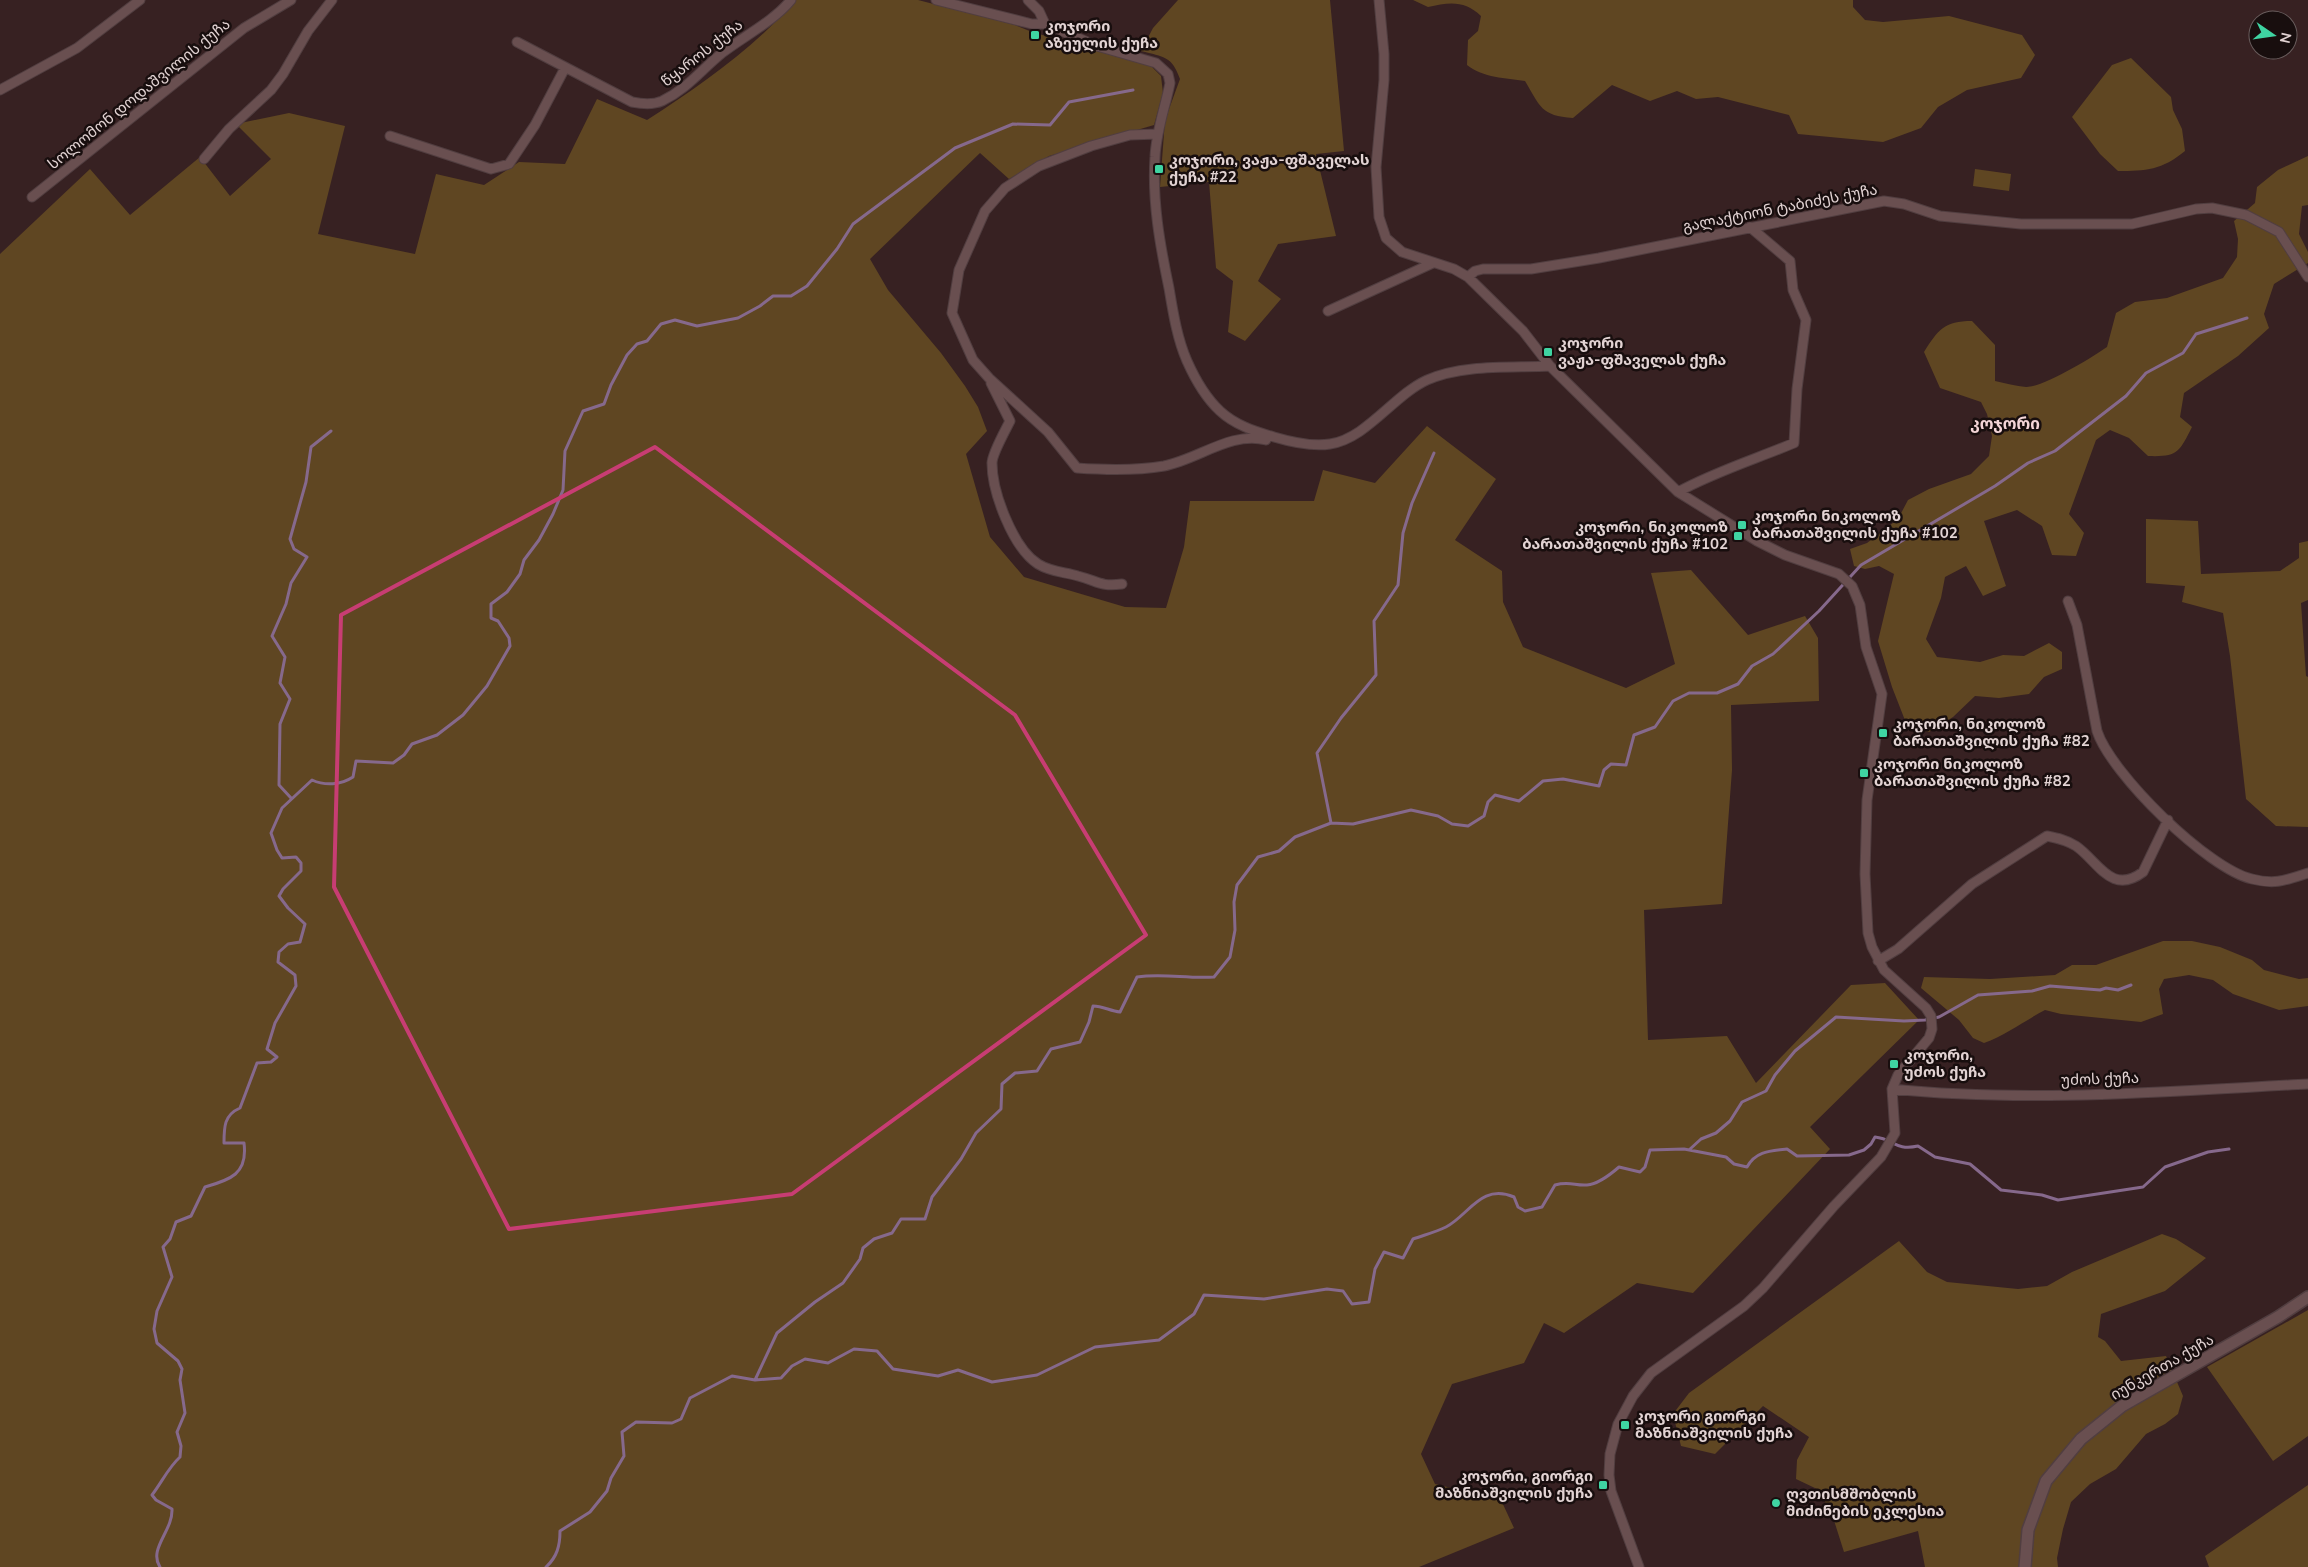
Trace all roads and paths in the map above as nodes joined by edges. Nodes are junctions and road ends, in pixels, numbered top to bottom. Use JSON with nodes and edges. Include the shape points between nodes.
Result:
{"nodes":[{"id":1,"x":140,"y":0,"type":"edge"},
{"id":2,"x":291,"y":0,"type":"edge"},
{"id":3,"x":332,"y":0,"type":"edge"},
{"id":4,"x":791,"y":0,"type":"edge"},
{"id":5,"x":936,"y":0,"type":"edge"},
{"id":6,"x":1028,"y":0,"type":"edge"},
{"id":7,"x":1379,"y":0,"type":"edge"},
{"id":8,"x":1046,"y":24,"type":"junction"},
{"id":9,"x":516,"y":42,"type":"dead end"},
{"id":10,"x":566,"y":68,"type":"junction"},
{"id":11,"x":0,"y":90,"type":"edge"},
{"id":12,"x":1158,"y":134,"type":"junction"},
{"id":13,"x":390,"y":136,"type":"dead end"},
{"id":14,"x":204,"y":159,"type":"dead end"},
{"id":15,"x":32,"y":197,"type":"dead end"},
{"id":16,"x":1750,"y":227,"type":"junction"},
{"id":17,"x":1433,"y":263,"type":"junction"},
{"id":18,"x":1468,"y":277,"type":"junction"},
{"id":19,"x":2308,"y":277,"type":"edge"},
{"id":20,"x":1328,"y":311,"type":"dead end"},
{"id":21,"x":1550,"y":366,"type":"junction"},
{"id":22,"x":989,"y":378,"type":"junction"},
{"id":23,"x":1288,"y":441,"type":"junction"},
{"id":24,"x":1678,"y":492,"type":"junction"},
{"id":25,"x":1122,"y":584,"type":"dead end"},
{"id":26,"x":2068,"y":601,"type":"dead end"},
{"id":27,"x":2168,"y":820,"type":"junction"},
{"id":28,"x":2308,"y":873,"type":"edge"},
{"id":29,"x":1878,"y":961,"type":"junction"},
{"id":30,"x":2308,"y":1084,"type":"edge"},
{"id":31,"x":1892,"y":1089,"type":"junction"},
{"id":32,"x":2308,"y":1297,"type":"edge"},
{"id":33,"x":1639,"y":1567,"type":"edge"},
{"id":34,"x":2024,"y":1567,"type":"edge"}],
"edges":[{"from":1,"to":11,"type":"street","via":[[77,48]]},
{"from":2,"to":15,"type":"street","name":"სოლომონ დოდაშვილის ქუჩა","via":[[244,28]]},
{"from":3,"to":14,"type":"street","via":[[271,90],[228,129]]},
{"from":4,"to":10,"type":"street","name":"წყაროს ქუჩა","via":[[772,18],[719,55],[691,83],[660,102],[632,102]]},
{"from":5,"to":8,"type":"street","via":[[1032,24]]},
{"from":6,"to":8,"type":"street"},
{"from":7,"to":17,"type":"street","via":[[1384,54],[1376,167],[1379,217],[1386,238],[1402,252]]},
{"from":8,"to":12,"type":"street","via":[[1097,46],[1156,62],[1164,68],[1170,83]]},
{"from":9,"to":10,"type":"street","name":"წყაროს ქუჩა"},
{"from":10,"to":13,"type":"street","via":[[509,164],[491,168]]},
{"from":12,"to":22,"type":"street","via":[[1130,135],[1039,166],[1005,188],[985,211],[959,270],[952,313],[973,360]]},
{"from":12,"to":23,"type":"street","via":[[1154,186],[1157,224],[1174,316],[1187,361],[1196,380],[1220,411],[1237,424]]},
{"from":16,"to":18,"type":"street","name":"გალაქტიონ ტაბიძეს ქუჩა","via":[[1532,269],[1483,269]]},
{"from":16,"to":19,"type":"street","name":"გალაქტიონ ტაბიძეს ქუჩა","via":[[1875,201],[1904,204],[1940,216],[2021,224],[2132,224],[2212,208],[2246,215],[2279,232]]},
{"from":16,"to":24,"type":"street","via":[[1790,261],[1793,290],[1806,320],[1794,443]]},
{"from":17,"to":18,"type":"street"},
{"from":17,"to":20,"type":"street"},
{"from":18,"to":21,"type":"street","via":[[1523,331]]},
{"from":21,"to":23,"type":"street","via":[[1458,370],[1409,391],[1362,429],[1341,440],[1331,444]]},
{"from":21,"to":24,"type":"street"},
{"from":22,"to":23,"type":"street","via":[[1048,432],[1077,468],[1118,470],[1166,465],[1242,437]]},
{"from":22,"to":25,"type":"street","via":[[1010,421],[992,462],[997,490],[1013,537],[1037,564],[1053,571],[1106,586]]},
{"from":24,"to":29,"type":"street","via":[[1762,543],[1785,555],[1839,574],[1852,586],[1860,605],[1866,647],[1882,694],[1867,800],[1865,874],[1868,933]]},
{"from":26,"to":27,"type":"street","via":[[2077,625],[2101,745],[2128,780]]},
{"from":27,"to":28,"type":"street","via":[[2218,863],[2239,875],[2274,883]]},
{"from":27,"to":29,"type":"street","via":[[2143,872],[2126,880],[2102,873],[2076,846],[2047,836],[1972,884],[1898,949]]},
{"from":29,"to":31,"type":"street","via":[[1931,1016],[1929,1038],[1902,1069]]},
{"from":30,"to":31,"type":"street","name":"უძოს ქუჩა","via":[[1983,1095]]},
{"from":31,"to":33,"type":"street","via":[[1895,1133],[1881,1157],[1744,1306],[1651,1373],[1633,1396],[1618,1424],[1610,1454],[1611,1491]]},
{"from":32,"to":34,"type":"main road","name":"იუნკერთა ქუჩა","via":[[2122,1406],[2081,1439],[2046,1481],[2028,1530]]}]}
